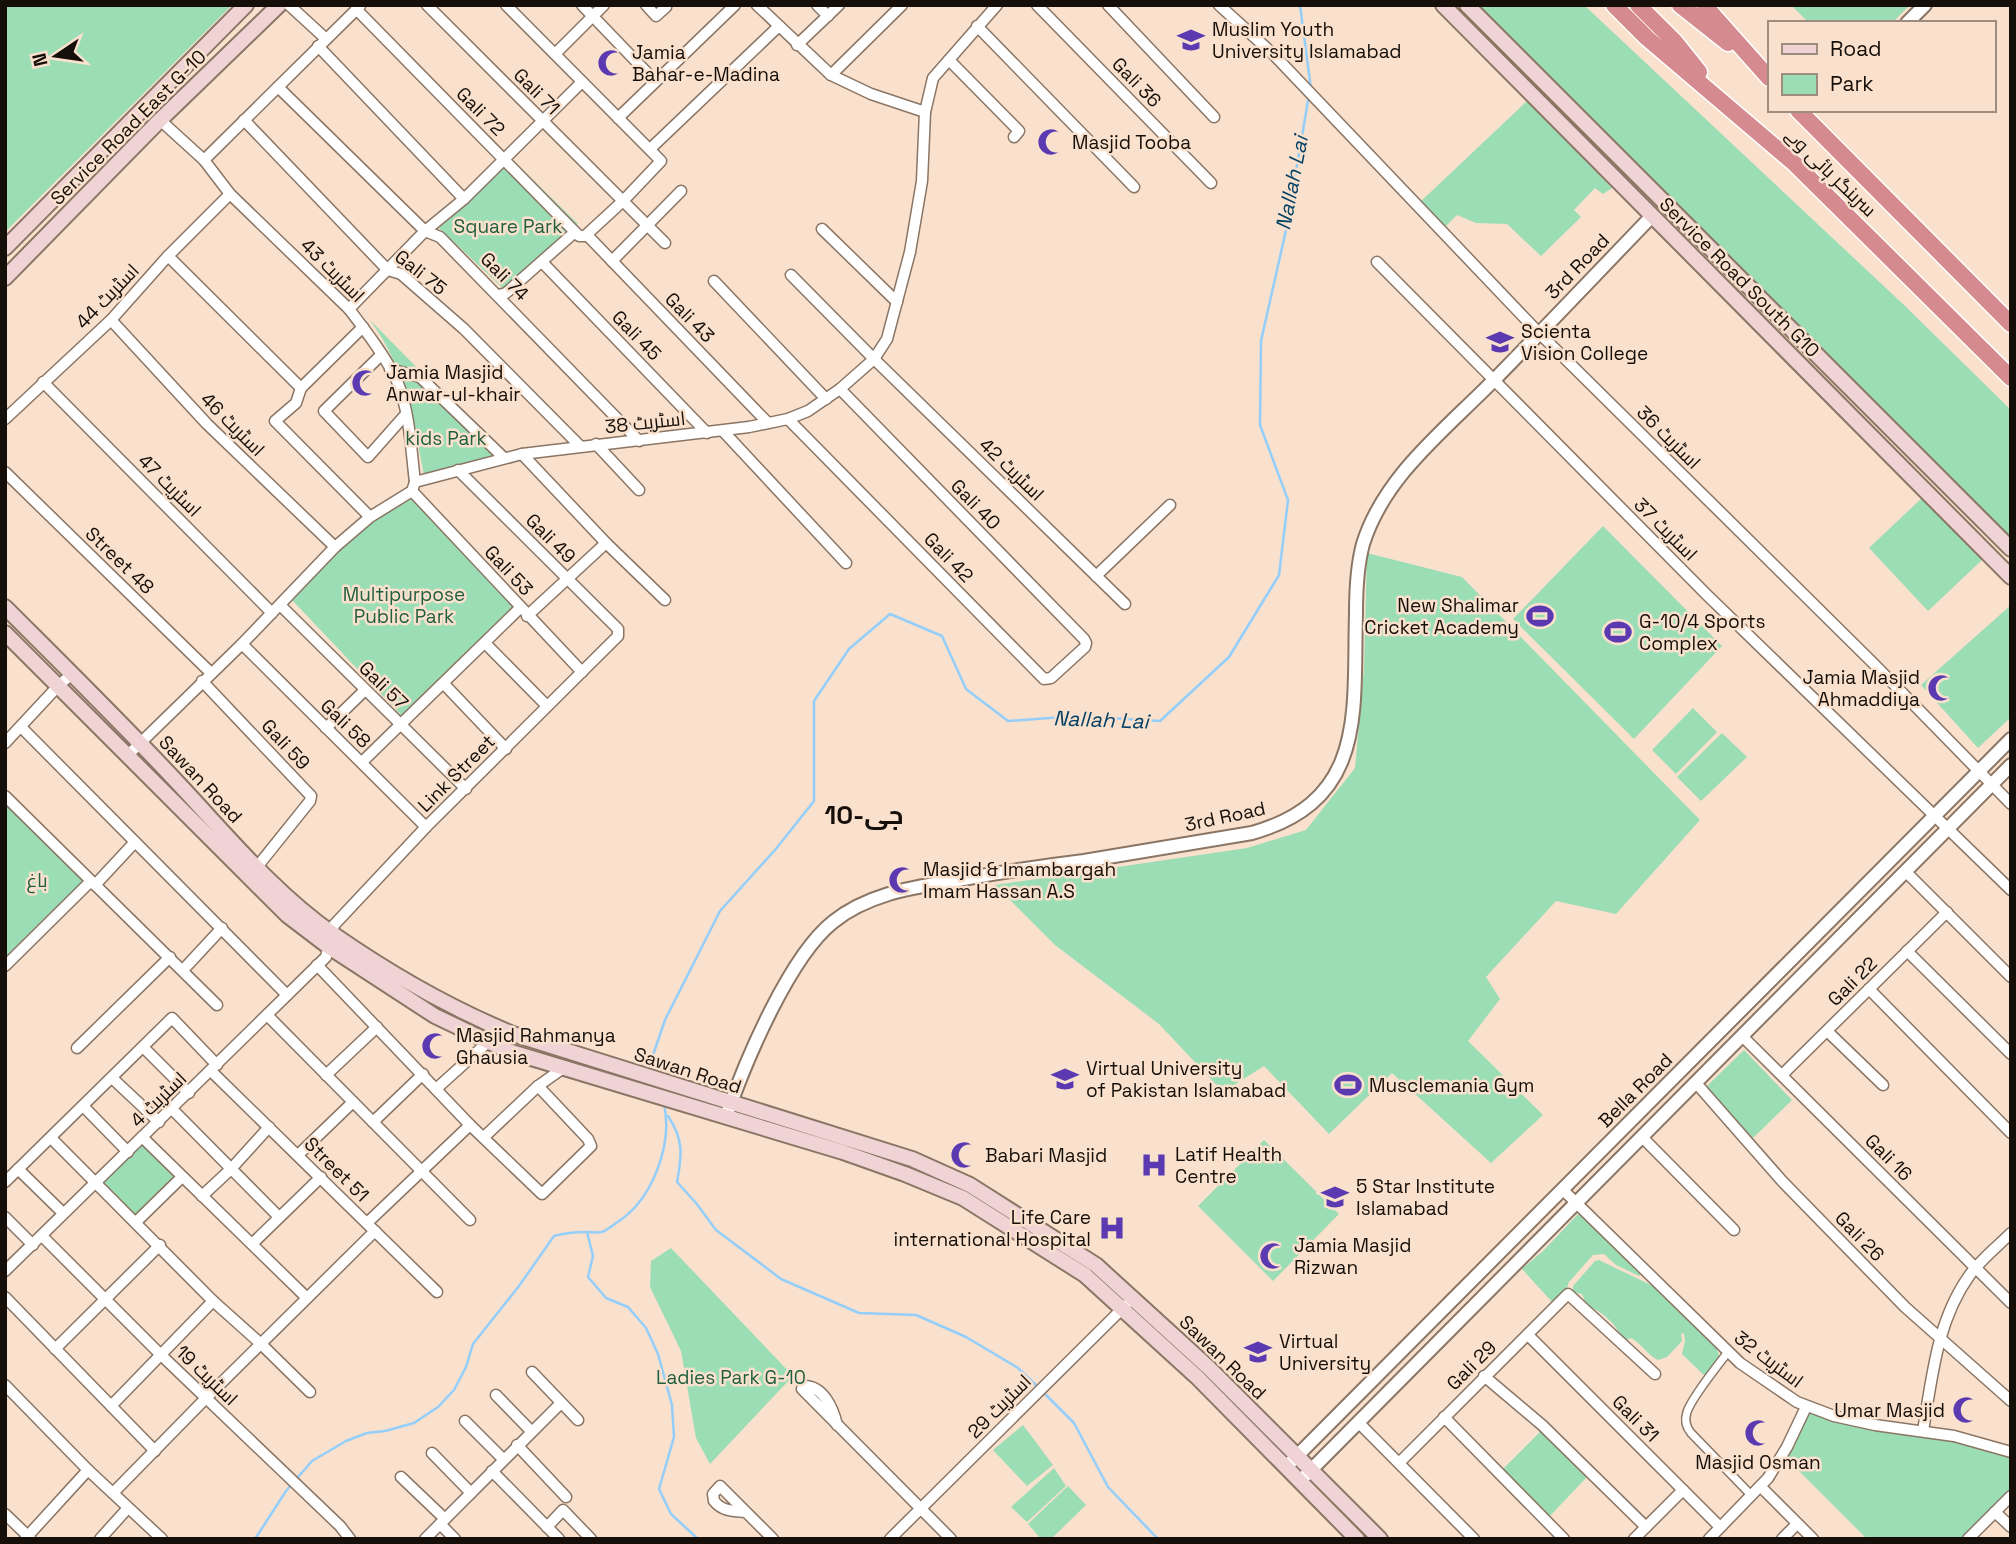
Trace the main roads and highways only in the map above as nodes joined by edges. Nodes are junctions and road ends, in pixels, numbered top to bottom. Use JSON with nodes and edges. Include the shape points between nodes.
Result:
{"nodes":[{"id":1,"x":246,"y":5,"type":"edge"},
{"id":2,"x":279,"y":5,"type":"edge"},
{"id":3,"x":1443,"y":5,"type":"edge"},
{"id":4,"x":1467,"y":5,"type":"edge"},
{"id":5,"x":1614,"y":5,"type":"edge"},
{"id":6,"x":1638,"y":5,"type":"edge"},
{"id":7,"x":1681,"y":5,"type":"edge"},
{"id":8,"x":1704,"y":5,"type":"edge"},
{"id":9,"x":1510,"y":49,"type":"junction"},
{"id":10,"x":1497,"y":60,"type":"junction"},
{"id":11,"x":1756,"y":63,"type":"junction"},
{"id":12,"x":1768,"y":77,"type":"edge"},
{"id":13,"x":1720,"y":98,"type":"junction"},
{"id":14,"x":1807,"y":113,"type":"edge"},
{"id":15,"x":5,"y":248,"type":"edge"},
{"id":16,"x":5,"y":278,"type":"edge"},
{"id":17,"x":2011,"y":324,"type":"edge"},
{"id":18,"x":2011,"y":378,"type":"edge"},
{"id":19,"x":1978,"y":515,"type":"junction"},
{"id":20,"x":1964,"y":529,"type":"junction"},
{"id":21,"x":2011,"y":549,"type":"edge"},
{"id":22,"x":2011,"y":577,"type":"edge"},
{"id":23,"x":5,"y":607,"type":"edge"},
{"id":24,"x":5,"y":633,"type":"edge"},
{"id":25,"x":330,"y":940,"type":"junction"},
{"id":26,"x":728,"y":1111,"type":"junction"},
{"id":27,"x":1127,"y":1303,"type":"junction"},
{"id":28,"x":1357,"y":1539,"type":"edge"},
{"id":29,"x":1380,"y":1539,"type":"edge"}],
"edges":[{"from":1,"to":15,"type":"main road","name":"Service Road East G-10"},
{"from":2,"to":16,"type":"main road","name":"Service Road East G-10"},
{"from":3,"to":10,"type":"main road","name":"Service Road South G10"},
{"from":4,"to":9,"type":"main road","name":"Service Road South G10"},
{"from":5,"to":13,"type":"highway","name":"سرینگر ہائی وے"},
{"from":6,"to":13,"type":"highway"},
{"from":7,"to":11,"type":"highway"},
{"from":8,"to":11,"type":"highway"},
{"from":9,"to":10,"type":"main road"},
{"from":9,"to":19,"type":"main road","name":"Service Road South G10"},
{"from":10,"to":20,"type":"main road","name":"Service Road South G10"},
{"from":11,"to":12,"type":"highway"},
{"from":13,"to":18,"type":"highway","name":"سرینگر ہائی وے","via":[[1795,163]]},
{"from":14,"to":17,"type":"highway","name":"سرینگر ہائی وے"},
{"from":19,"to":20,"type":"main road"},
{"from":19,"to":21,"type":"main road","name":"Service Road South G10"},
{"from":20,"to":22,"type":"main road","name":"Service Road South G10"},
{"from":23,"to":25,"type":"main road","name":"Sawan Road"},
{"from":24,"to":25,"type":"main road","name":"Sawan Road","via":[[287,915]]},
{"from":25,"to":26,"type":"main road","name":"Sawan Road","via":[[468,1016]]},
{"from":25,"to":26,"type":"main road","name":"Sawan Road","via":[[435,1016],[488,1042],[562,1069]]},
{"from":26,"to":27,"type":"main road","name":"Sawan Road","via":[[963,1199]]},
{"from":27,"to":28,"type":"main road","name":"Sawan Road"},
{"from":27,"to":29,"type":"main road","name":"Sawan Road","via":[[1209,1368]]}]}
